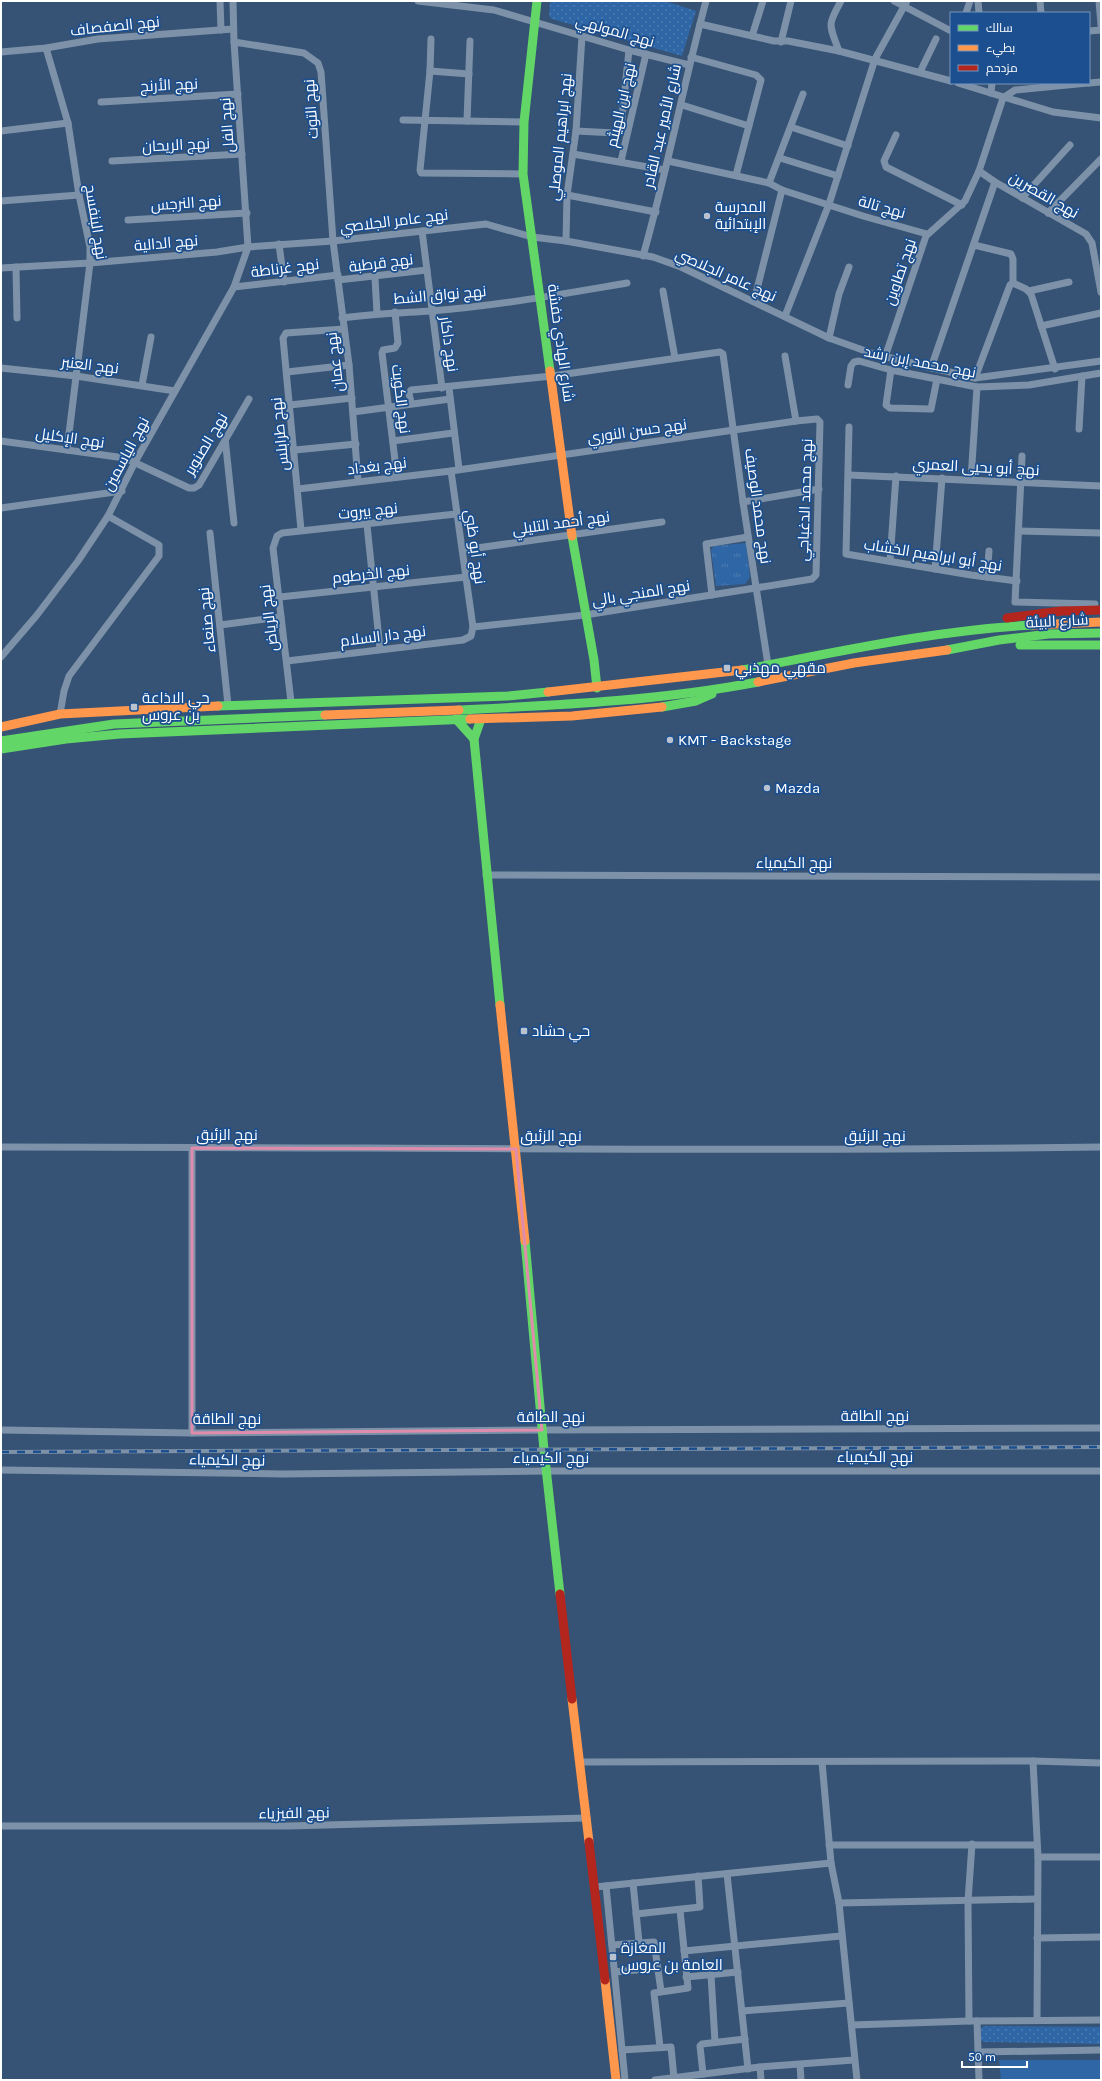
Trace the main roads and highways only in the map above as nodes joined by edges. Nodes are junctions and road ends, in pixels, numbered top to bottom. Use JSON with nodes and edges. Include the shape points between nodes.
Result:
{"nodes":[{"id":1,"x":537,"y":1,"type":"edge"},
{"id":2,"x":1101,"y":610,"type":"edge"},
{"id":3,"x":1101,"y":622,"type":"edge"},
{"id":4,"x":948,"y":632,"type":"junction"},
{"id":5,"x":1101,"y":634,"type":"edge"},
{"id":6,"x":972,"y":645,"type":"junction"},
{"id":7,"x":1101,"y":645,"type":"edge"},
{"id":8,"x":597,"y":688,"type":"junction"},
{"id":9,"x":721,"y":689,"type":"junction"},
{"id":10,"x":456,"y":719,"type":"junction"},
{"id":11,"x":482,"y":720,"type":"junction"},
{"id":12,"x":1,"y":727,"type":"edge"},
{"id":13,"x":474,"y":739,"type":"junction"},
{"id":14,"x":1,"y":741,"type":"edge"},
{"id":15,"x":1,"y":749,"type":"edge"},
{"id":16,"x":616,"y":2080,"type":"edge"}],
"edges":[{"from":1,"to":8,"type":"main road","name":"شارع الهادي خفشة","via":[[524,122],[523,174],[572,534]]},
{"from":2,"to":4,"type":"main road","via":[[973,622]]},
{"from":3,"to":4,"type":"main road","via":[[991,627]]},
{"from":4,"to":8,"type":"main road","via":[[768,665]]},
{"from":5,"to":6,"type":"main road","name":"شارع البيئة","via":[[1049,634]]},
{"from":6,"to":7,"type":"main road"},
{"from":6,"to":9,"type":"main road","via":[[854,663]]},
{"from":8,"to":12,"type":"main road","via":[[508,696],[291,702],[60,714]]},
{"from":9,"to":11,"type":"main road","via":[[710,695],[664,706],[594,714]]},
{"from":9,"to":14,"type":"main road","via":[[595,704],[114,724]]},
{"from":10,"to":11,"type":"main road"},
{"from":10,"to":13,"type":"main road"},
{"from":10,"to":15,"type":"main road","via":[[120,734]]},
{"from":11,"to":13,"type":"main road"},
{"from":13,"to":16,"type":"main road","via":[[546,1471]]}]}
